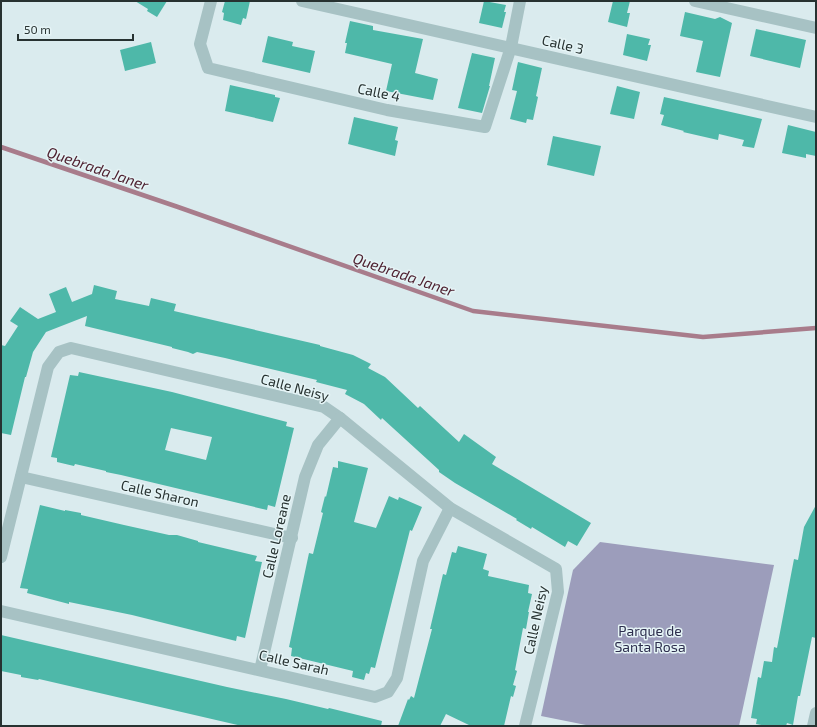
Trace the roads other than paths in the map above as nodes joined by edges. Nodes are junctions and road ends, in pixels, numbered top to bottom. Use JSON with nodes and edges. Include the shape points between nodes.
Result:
{"nodes":[{"id":1,"x":210,"y":1,"type":"edge"},
{"id":2,"x":302,"y":1,"type":"edge"},
{"id":3,"x":520,"y":1,"type":"edge"},
{"id":4,"x":696,"y":1,"type":"edge"},
{"id":5,"x":816,"y":28,"type":"edge"},
{"id":6,"x":510,"y":47,"type":"junction"},
{"id":7,"x":816,"y":117,"type":"edge"},
{"id":8,"x":340,"y":418,"type":"junction"},
{"id":9,"x":22,"y":477,"type":"junction"},
{"id":10,"x":450,"y":508,"type":"junction"},
{"id":11,"x":292,"y":538,"type":"junction"},
{"id":12,"x":1,"y":557,"type":"edge"},
{"id":13,"x":1,"y":611,"type":"edge"},
{"id":14,"x":260,"y":670,"type":"junction"},
{"id":15,"x":816,"y":712,"type":"edge"},
{"id":16,"x":525,"y":726,"type":"edge"},
{"id":17,"x":813,"y":726,"type":"edge"}],
"edges":[{"from":1,"to":6,"type":"street","name":"Calle 4","via":[[200,44],[208,68],[387,110],[485,127]]},
{"from":2,"to":6,"type":"street","name":"Calle 3"},
{"from":3,"to":6,"type":"street","name":"Calle 4"},
{"from":4,"to":5,"type":"street"},
{"from":6,"to":7,"type":"street","name":"Calle 3"},
{"from":8,"to":9,"type":"street","name":"Calle Neisy","via":[[324,408],[70,348],[59,352],[48,366]]},
{"from":8,"to":10,"type":"street","name":"Calle Neisy"},
{"from":8,"to":11,"type":"street","name":"Calle Loreane","via":[[318,445],[305,477]]},
{"from":9,"to":11,"type":"street","name":"Calle Sharon"},
{"from":9,"to":12,"type":"street","name":"Calle Neisy"},
{"from":10,"to":14,"type":"street","name":"Calle Sarah","via":[[423,561],[397,678],[388,692],[375,696]]},
{"from":10,"to":16,"type":"street","name":"Calle Neisy","via":[[556,569],[558,592]]},
{"from":11,"to":14,"type":"street","name":"Calle Loreane"},
{"from":13,"to":14,"type":"street","name":"Calle Sarah"},
{"from":15,"to":17,"type":"street"}]}
